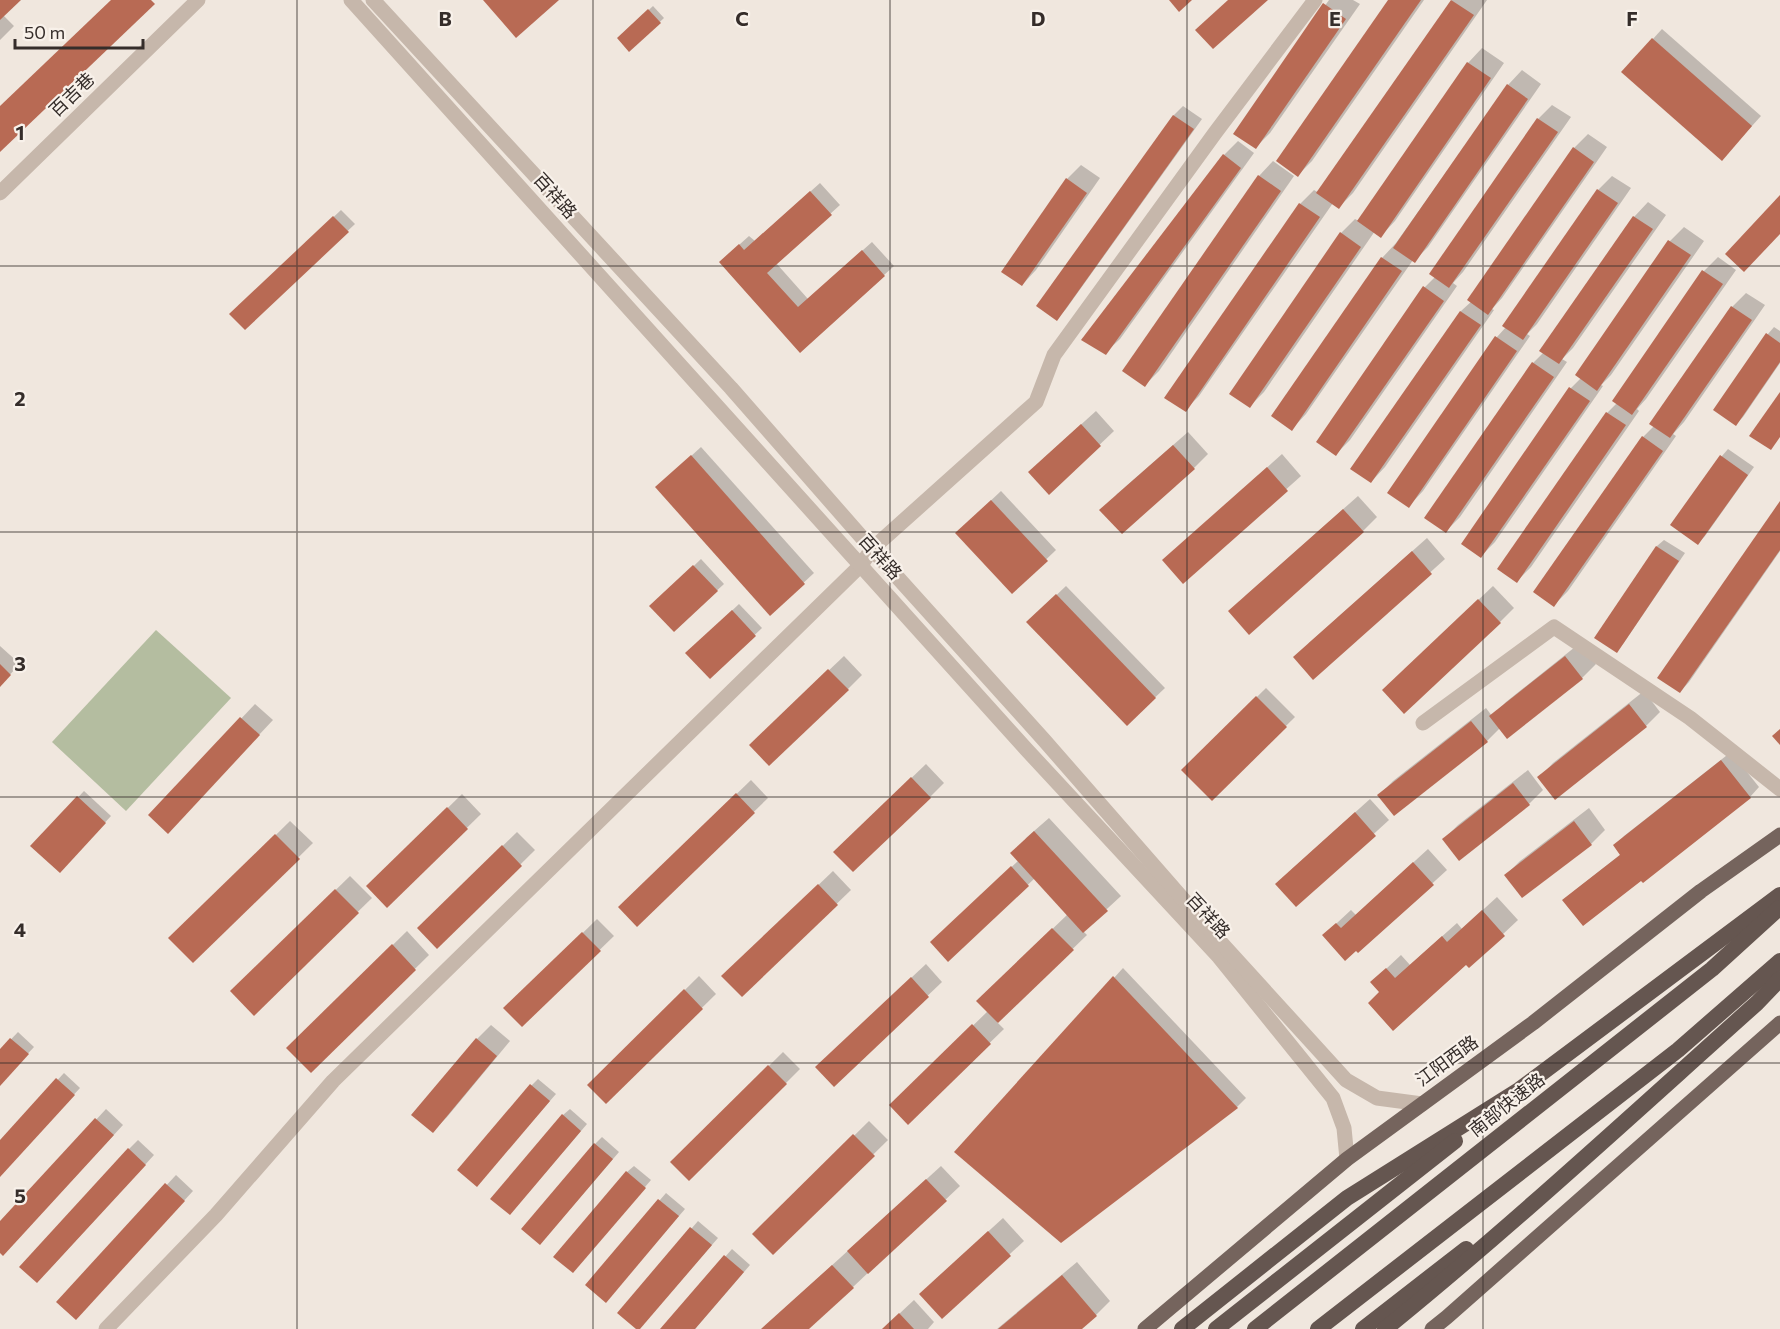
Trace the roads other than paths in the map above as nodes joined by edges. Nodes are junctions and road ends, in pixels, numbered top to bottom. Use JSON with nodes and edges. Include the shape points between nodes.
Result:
{"nodes":[{"id":1,"x":198,"y":0,"type":"edge"},
{"id":2,"x":351,"y":0,"type":"edge"},
{"id":3,"x":373,"y":0,"type":"edge"},
{"id":4,"x":1315,"y":0,"type":"edge"},
{"id":5,"x":0,"y":193,"type":"edge"},
{"id":6,"x":872,"y":549,"type":"junction"},
{"id":7,"x":861,"y":565,"type":"junction"},
{"id":8,"x":1423,"y":723,"type":"dead end"},
{"id":9,"x":1780,"y":789,"type":"edge"},
{"id":10,"x":1780,"y":835,"type":"edge"},
{"id":11,"x":1780,"y":895,"type":"edge"},
{"id":12,"x":1780,"y":907,"type":"edge"},
{"id":13,"x":1780,"y":961,"type":"edge"},
{"id":14,"x":1780,"y":979,"type":"edge"},
{"id":15,"x":1780,"y":1023,"type":"edge"},
{"id":16,"x":1519,"y":1090,"type":"junction"},
{"id":17,"x":1422,"y":1104,"type":"junction"},
{"id":18,"x":1594,"y":1149,"type":"junction"},
{"id":19,"x":1347,"y":1159,"type":"junction"},
{"id":20,"x":106,"y":1329,"type":"edge"},
{"id":21,"x":1145,"y":1329,"type":"edge"},
{"id":22,"x":1182,"y":1329,"type":"edge"},
{"id":23,"x":1216,"y":1329,"type":"edge"},
{"id":24,"x":1255,"y":1329,"type":"edge"},
{"id":25,"x":1318,"y":1329,"type":"edge"},
{"id":26,"x":1363,"y":1329,"type":"edge"},
{"id":27,"x":1386,"y":1329,"type":"edge"},
{"id":28,"x":1431,"y":1329,"type":"edge"}],
"edges":[{"from":1,"to":5,"type":"street","name":"百吉巷"},
{"from":2,"to":7,"type":"street","name":"百祥路"},
{"from":3,"to":6,"type":"street","name":"百祥路","via":[[730,388]]},
{"from":4,"to":6,"type":"street","via":[[1054,355],[1036,402]]},
{"from":6,"to":7,"type":"street"},
{"from":6,"to":17,"type":"street","name":"百祥路","via":[[1347,1080],[1377,1098]]},
{"from":7,"to":19,"type":"street","name":"百祥路","via":[[1240,983],[1333,1098],[1344,1128]]},
{"from":7,"to":20,"type":"street","via":[[333,1081],[216,1215]]},
{"from":8,"to":9,"type":"street","via":[[1554,627],[1690,718]]},
{"from":10,"to":17,"type":"main road","name":"江阳西路"},
{"from":11,"to":16,"type":"highway"},
{"from":12,"to":24,"type":"highway","name":"南部快速路","via":[[1712,969]]},
{"from":13,"to":25,"type":"highway","via":[[1678,1050]]},
{"from":14,"to":18,"type":"highway"},
{"from":15,"to":28,"type":"main road"},
{"from":16,"to":22,"type":"highway","via":[[1347,1198]]},
{"from":16,"to":23,"type":"highway"},
{"from":17,"to":19,"type":"main road","name":"江阳西路"},
{"from":18,"to":26,"type":"highway"},
{"from":18,"to":27,"type":"highway"},
{"from":19,"to":21,"type":"main road","name":"江阳西路"}]}
